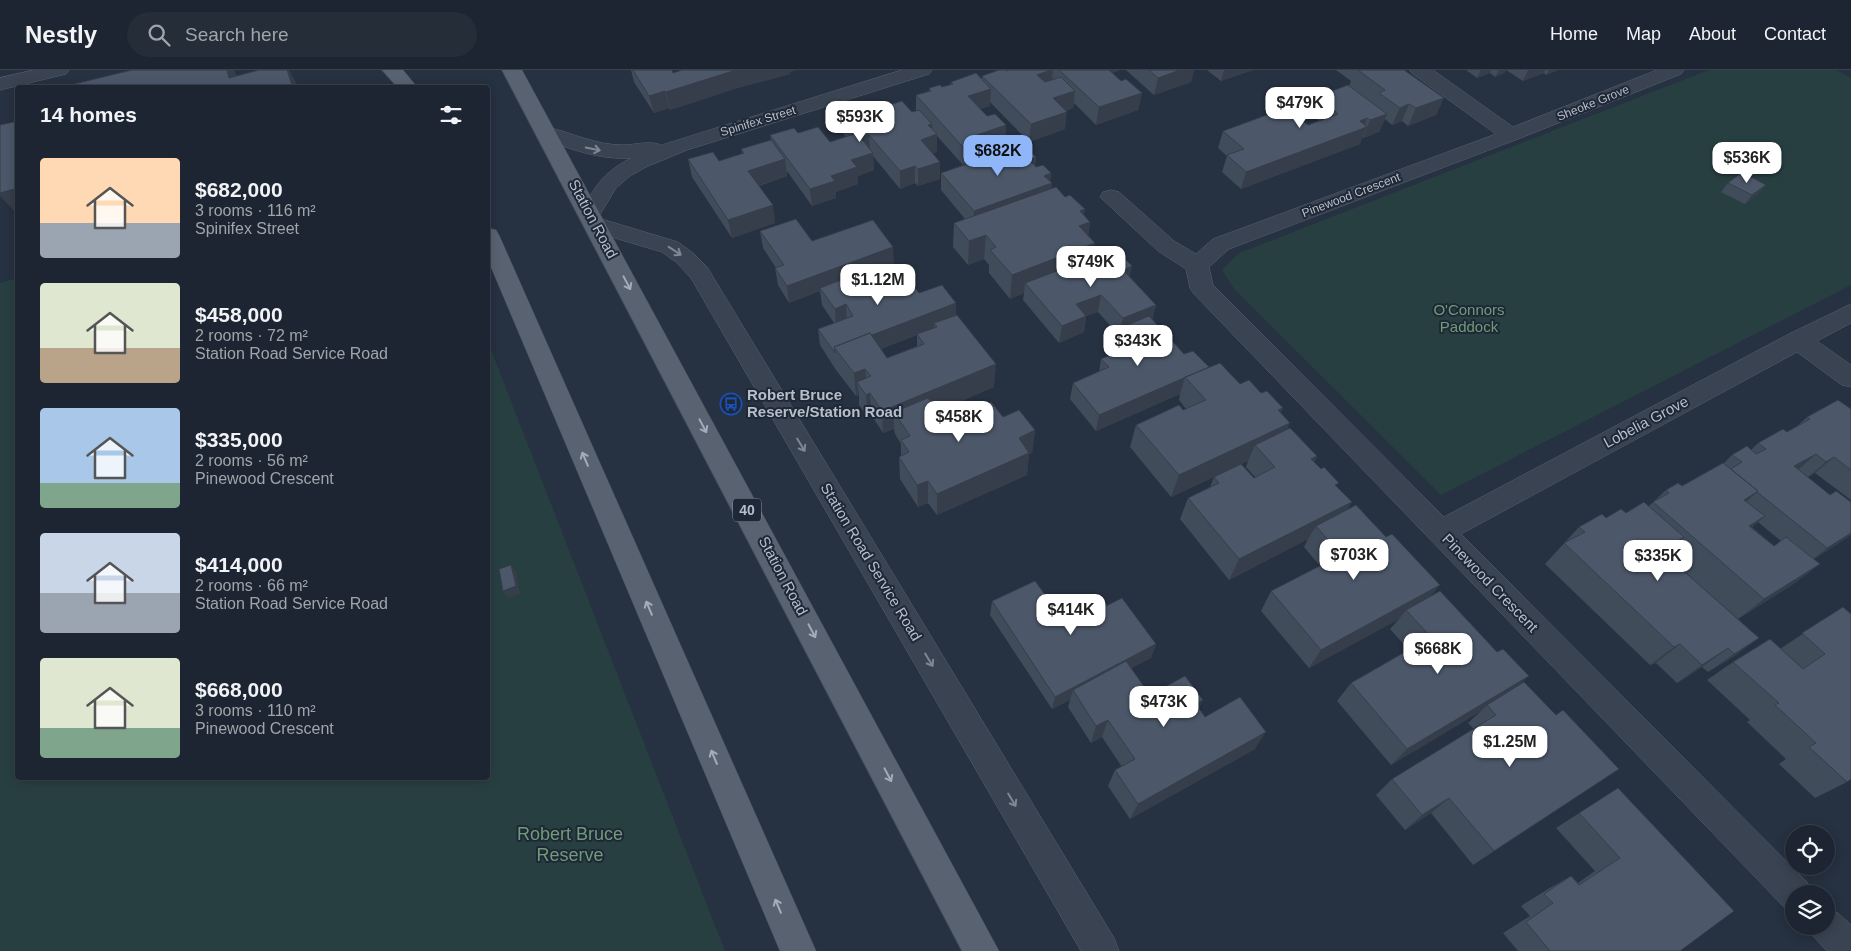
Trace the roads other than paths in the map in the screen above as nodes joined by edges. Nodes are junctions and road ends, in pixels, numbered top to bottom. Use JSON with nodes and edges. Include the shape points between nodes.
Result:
{"nodes":[{"id":1,"x":59,"y":70,"type":"edge"},
{"id":2,"x":392,"y":70,"type":"edge"},
{"id":3,"x":412,"y":70,"type":"edge"},
{"id":4,"x":512,"y":70,"type":"edge"},
{"id":5,"x":922,"y":70,"type":"edge"},
{"id":6,"x":1420,"y":70,"type":"edge"},
{"id":7,"x":1674,"y":70,"type":"edge"},
{"id":8,"x":872,"y":77,"type":"edge"},
{"id":9,"x":0,"y":84,"type":"edge"},
{"id":10,"x":406,"y":85,"type":"edge"},
{"id":11,"x":419,"y":85,"type":"edge"},
{"id":12,"x":547,"y":133,"type":"junction"},
{"id":13,"x":1511,"y":135,"type":"junction"},
{"id":14,"x":680,"y":145,"type":"junction"},
{"id":15,"x":1111,"y":197,"type":"dead end"},
{"id":16,"x":593,"y":220,"type":"junction"},
{"id":17,"x":490,"y":240,"type":"edge"},
{"id":18,"x":1197,"y":265,"type":"junction"},
{"id":19,"x":1851,"y":312,"type":"edge"},
{"id":20,"x":1798,"y":340,"type":"junction"},
{"id":21,"x":1851,"y":378,"type":"edge"},
{"id":22,"x":1440,"y":532,"type":"junction"},
{"id":23,"x":1786,"y":885,"type":"edge"},
{"id":24,"x":1835,"y":934,"type":"edge"},
{"id":25,"x":1851,"y":950,"type":"edge"},
{"id":26,"x":798,"y":951,"type":"edge"},
{"id":27,"x":982,"y":951,"type":"edge"},
{"id":28,"x":1102,"y":951,"type":"edge"}],
"edges":[{"from":1,"to":9,"type":"street"},
{"from":2,"to":10,"type":"main road"},
{"from":3,"to":11,"type":"main road"},
{"from":4,"to":12,"type":"main road","name":"Station Road","number":"40"},
{"from":5,"to":8,"type":"street","name":"Spinifex Street"},
{"from":6,"to":13,"type":"street"},
{"from":7,"to":13,"type":"street","name":"Sheoke Grove"},
{"from":8,"to":14,"type":"street","name":"Spinifex Street"},
{"from":12,"to":14,"type":"street","name":"Spinifex Street","one_way":true,"via":[[608,153]]},
{"from":12,"to":16,"type":"main road","name":"Station Road","number":"40"},
{"from":13,"to":18,"type":"street","name":"Pinewood Crescent","via":[[1221,244]]},
{"from":14,"to":16,"type":"street","name":"Spinifex Street","via":[[622,171],[608,184]]},
{"from":15,"to":18,"type":"street","via":[[1166,246]]},
{"from":16,"to":27,"type":"main road","name":"Station Road","number":"40","one_way":true},
{"from":16,"to":28,"type":"street","name":"Station Road Service Road","one_way":true,"via":[[670,247],[699,273]]},
{"from":26,"to":17,"type":"main road","one_way":true},
{"from":18,"to":22,"type":"street","name":"Pinewood Crescent","via":[[1202,288]]},
{"from":19,"to":20,"type":"street","name":"Lobelia Grove"},
{"from":20,"to":21,"type":"street"},
{"from":20,"to":22,"type":"street","name":"Lobelia Grove"},
{"from":22,"to":23,"type":"street","name":"Pinewood Crescent"},
{"from":24,"to":25,"type":"street"}]}
